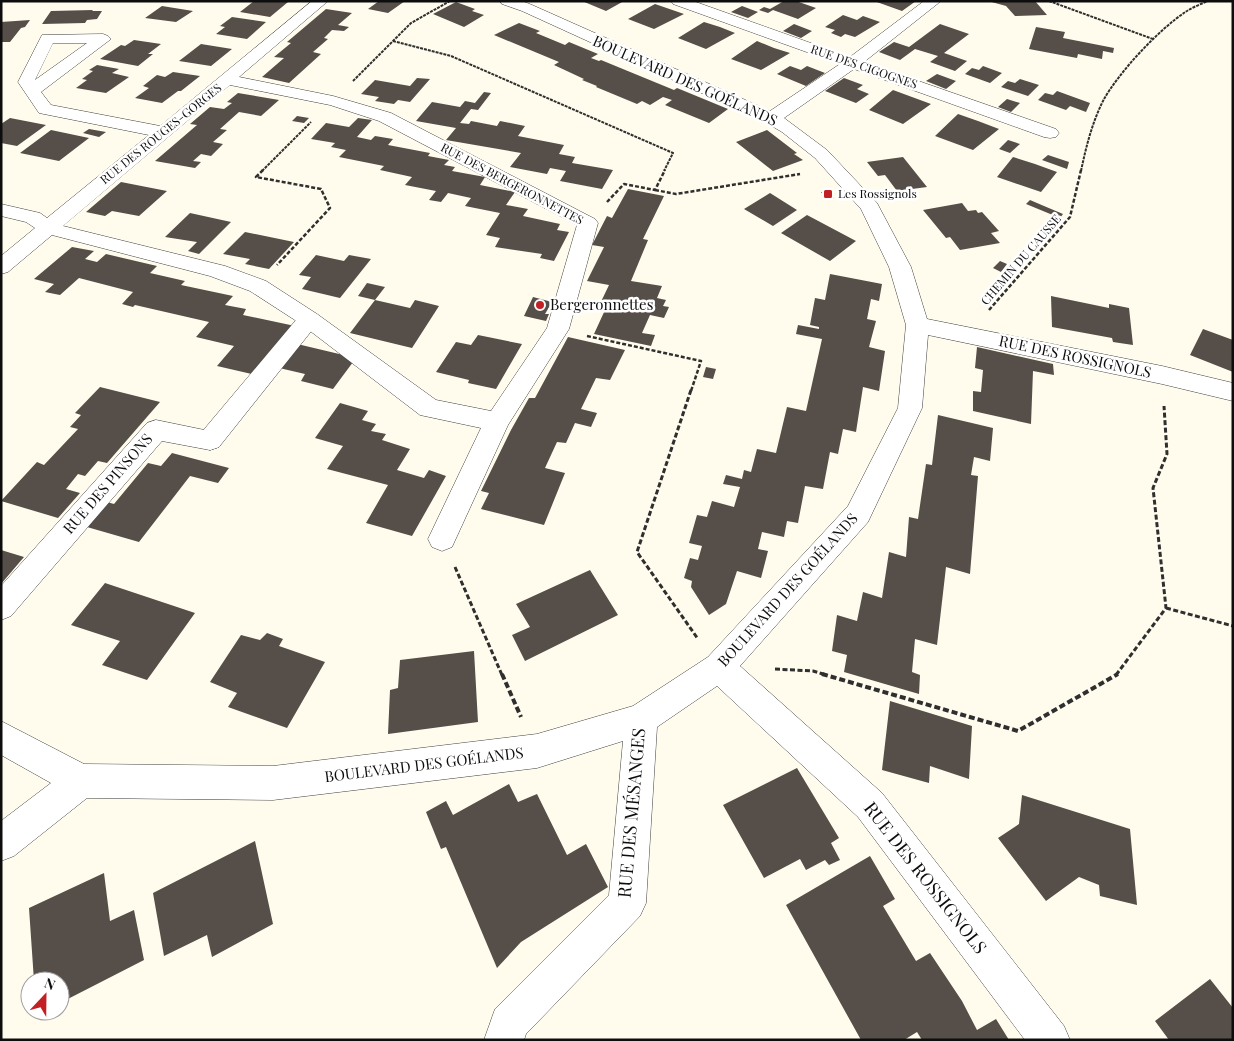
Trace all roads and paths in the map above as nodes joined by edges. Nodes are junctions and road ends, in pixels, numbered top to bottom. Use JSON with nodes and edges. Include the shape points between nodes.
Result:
{"nodes":[{"id":1,"x":321,"y":1,"type":"edge"},
{"id":2,"x":450,"y":1,"type":"edge"},
{"id":3,"x":507,"y":1,"type":"edge"},
{"id":4,"x":678,"y":1,"type":"edge"},
{"id":5,"x":934,"y":1,"type":"edge"},
{"id":6,"x":1049,"y":1,"type":"edge"},
{"id":7,"x":1208,"y":1,"type":"edge"},
{"id":8,"x":1153,"y":39,"type":"junction"},
{"id":9,"x":393,"y":41,"type":"junction"},
{"id":10,"x":852,"y":63,"type":"junction"},
{"id":11,"x":227,"y":80,"type":"junction"},
{"id":12,"x":30,"y":91,"type":"dead end"},
{"id":13,"x":333,"y":101,"type":"junction"},
{"id":14,"x":772,"y":118,"type":"junction"},
{"id":15,"x":163,"y":132,"type":"junction"},
{"id":16,"x":1050,"y":133,"type":"dead end"},
{"id":17,"x":821,"y":154,"type":"junction"},
{"id":18,"x":655,"y":190,"type":"junction"},
{"id":19,"x":1,"y":210,"type":"edge"},
{"id":20,"x":588,"y":223,"type":"junction"},
{"id":21,"x":47,"y":228,"type":"junction"},
{"id":22,"x":1,"y":267,"type":"edge"},
{"id":23,"x":258,"y":286,"type":"junction"},
{"id":24,"x":308,"y":319,"type":"junction"},
{"id":25,"x":917,"y":325,"type":"junction"},
{"id":26,"x":558,"y":329,"type":"junction"},
{"id":27,"x":966,"y":335,"type":"junction"},
{"id":28,"x":1162,"y":375,"type":"junction"},
{"id":29,"x":1233,"y":392,"type":"edge"},
{"id":30,"x":497,"y":422,"type":"junction"},
{"id":31,"x":442,"y":539,"type":"joint"},
{"id":32,"x":1,"y":607,"type":"edge"},
{"id":33,"x":1166,"y":608,"type":"junction"},
{"id":34,"x":1233,"y":626,"type":"edge"},
{"id":35,"x":719,"y":667,"type":"junction"},
{"id":36,"x":641,"y":719,"type":"junction"},
{"id":37,"x":1,"y":737,"type":"edge"},
{"id":38,"x":536,"y":751,"type":"junction"},
{"id":39,"x":81,"y":781,"type":"junction"},
{"id":40,"x":1,"y":843,"type":"edge"},
{"id":41,"x":504,"y":1040,"type":"edge"},
{"id":42,"x":1050,"y":1040,"type":"edge"}],
"edges":[{"from":1,"to":11,"type":"street","name":"RUE DES ROUGES-GORGES"},
{"from":2,"to":9,"type":"path","via":[[411,22]]},
{"from":3,"to":14,"type":"street","name":"BOULEVARD DES GOÉLANDS"},
{"from":4,"to":10,"type":"street","name":"RUE DES CIGOGNES"},
{"from":5,"to":10,"type":"street"},
{"from":6,"to":8,"type":"path"},
{"from":7,"to":8,"type":"path","name":"CHEMIN DU CAUSSE","via":[[1187,11]]},
{"from":8,"to":27,"type":"path","name":"CHEMIN DU CAUSSE","via":[[1104,100],[1088,140],[1070,217]]},
{"from":9,"to":13,"type":"path"},
{"from":9,"to":18,"type":"path","via":[[451,56],[673,153]]},
{"from":10,"to":14,"type":"street"},
{"from":10,"to":16,"type":"street","name":"RUE DES CIGOGNES"},
{"from":11,"to":13,"type":"street","name":"RUE DES BERGERONNETTES"},
{"from":11,"to":15,"type":"street","name":"RUE DES ROUGES-GORGES"},
{"from":12,"to":15,"type":"street","via":[[45,109]]},
{"from":13,"to":20,"type":"street","name":"RUE DES BERGERONNETTES","via":[[385,118]]},
{"from":13,"to":23,"type":"path","via":[[256,177],[321,189],[330,208]]},
{"from":14,"to":17,"type":"street","name":"BOULEVARD DES GOÉLANDS"},
{"from":15,"to":21,"type":"street","name":"RUE DES ROUGES-GORGES"},
{"from":17,"to":18,"type":"path","via":[[808,158],[812,172],[676,194]]},
{"from":17,"to":25,"type":"street","name":"BOULEVARD DES GOÉLANDS","via":[[870,207],[900,267]]},
{"from":18,"to":20,"type":"path","via":[[624,184]]},
{"from":19,"to":21,"type":"street","via":[[33,217]]},
{"from":20,"to":26,"type":"street","name":"RUE DES BERGERONNETTES"},
{"from":21,"to":22,"type":"street","name":"RUE DES ROUGES-GORGES"},
{"from":21,"to":23,"type":"street","via":[[217,271]]},
{"from":23,"to":24,"type":"street"},
{"from":24,"to":30,"type":"street","via":[[429,408]]},
{"from":24,"to":32,"type":"street","name":"RUE DES PINSONS","via":[[210,440],[156,430]]},
{"from":25,"to":27,"type":"street","name":"RUE DES ROSSIGNOLS"},
{"from":25,"to":35,"type":"street","name":"BOULEVARD DES GOÉLANDS","via":[[910,408],[858,514]]},
{"from":26,"to":30,"type":"street","name":"RUE DES BERGERONNETTES"},
{"from":26,"to":35,"type":"path","via":[[701,361],[637,552]]},
{"from":27,"to":28,"type":"street","name":"RUE DES ROSSIGNOLS"},
{"from":28,"to":29,"type":"street","name":"RUE DES ROSSIGNOLS"},
{"from":28,"to":33,"type":"path","via":[[1167,454],[1154,488]]},
{"from":30,"to":31,"type":"street","name":"RUE DES BERGERONNETTES"},
{"from":31,"to":38,"type":"path"},
{"from":33,"to":34,"type":"path"},
{"from":33,"to":35,"type":"path","via":[[1119,673],[1018,731],[813,671]]},
{"from":35,"to":36,"type":"street","name":"BOULEVARD DES GOÉLANDS"},
{"from":35,"to":42,"type":"street","name":"RUE DES ROSSIGNOLS","via":[[870,805]]},
{"from":36,"to":38,"type":"street","name":"BOULEVARD DES GOÉLANDS"},
{"from":36,"to":41,"type":"street","name":"RUE DES MÉSANGES","via":[[627,903],[509,1023]]},
{"from":37,"to":39,"type":"street","name":"BOULEVARD DES GOÉLANDS"},
{"from":38,"to":39,"type":"street","name":"BOULEVARD DES GOÉLANDS","via":[[273,783]]},
{"from":39,"to":40,"type":"street"}]}
